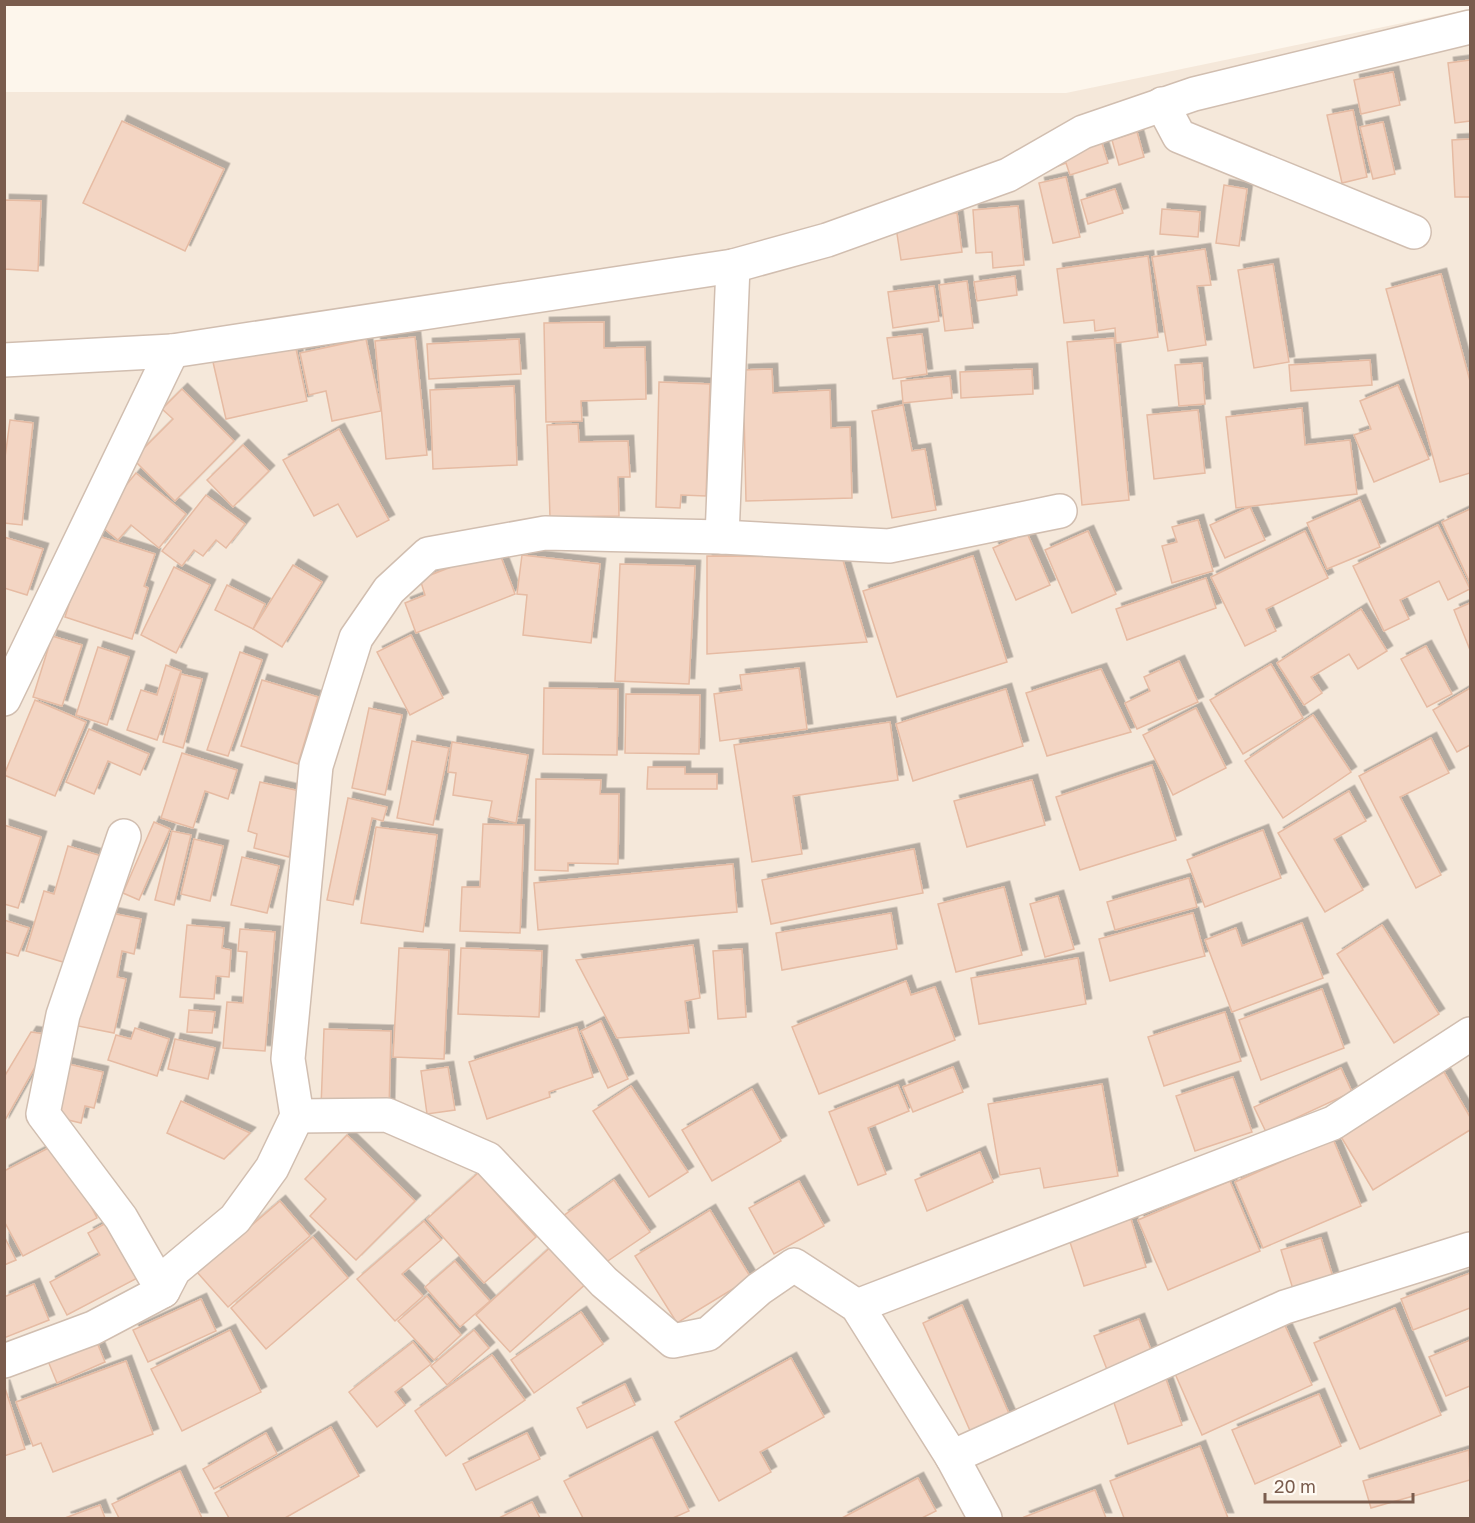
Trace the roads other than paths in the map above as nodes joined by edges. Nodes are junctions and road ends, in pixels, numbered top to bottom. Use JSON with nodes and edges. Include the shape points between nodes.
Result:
{"nodes":[{"id":1,"x":1470,"y":27,"type":"edge"},
{"id":2,"x":1162,"y":104,"type":"junction"},
{"id":3,"x":1414,"y":232,"type":"dead end"},
{"id":4,"x":733,"y":266,"type":"junction"},
{"id":5,"x":172,"y":351,"type":"junction"},
{"id":6,"x":4,"y":360,"type":"edge"},
{"id":7,"x":1060,"y":511,"type":"dead end"},
{"id":8,"x":722,"y":537,"type":"junction"},
{"id":9,"x":4,"y":699,"type":"edge"},
{"id":10,"x":124,"y":836,"type":"dead end"},
{"id":11,"x":1470,"y":1034,"type":"edge"},
{"id":12,"x":297,"y":1116,"type":"junction"},
{"id":13,"x":1470,"y":1249,"type":"edge"},
{"id":14,"x":163,"y":1292,"type":"junction"},
{"id":15,"x":857,"y":1306,"type":"junction"},
{"id":16,"x":4,"y":1361,"type":"edge"},
{"id":17,"x":952,"y":1457,"type":"junction"},
{"id":18,"x":985,"y":1518,"type":"edge"}],
"edges":[{"from":1,"to":2,"type":"street"},
{"from":2,"to":3,"type":"street","via":[[1179,136]]},
{"from":2,"to":4,"type":"street","via":[[1083,132],[1008,175],[827,240]]},
{"from":4,"to":5,"type":"street"},
{"from":4,"to":8,"type":"street"},
{"from":5,"to":6,"type":"street"},
{"from":5,"to":9,"type":"street"},
{"from":7,"to":8,"type":"street","via":[[889,546]]},
{"from":8,"to":12,"type":"street","via":[[545,533],[428,554],[389,590],[356,638],[316,766],[288,1059]]},
{"from":10,"to":14,"type":"street","via":[[63,1016],[43,1114],[121,1218]]},
{"from":11,"to":15,"type":"street","via":[[1333,1124]]},
{"from":12,"to":14,"type":"street","via":[[272,1168],[235,1219],[174,1270]]},
{"from":12,"to":15,"type":"street","via":[[387,1115],[488,1159],[604,1282],[673,1341],[708,1334],[759,1289],[794,1265]]},
{"from":13,"to":17,"type":"street","via":[[1285,1307]]},
{"from":14,"to":16,"type":"street","via":[[93,1328]]},
{"from":15,"to":17,"type":"street"},
{"from":17,"to":18,"type":"street"}]}
